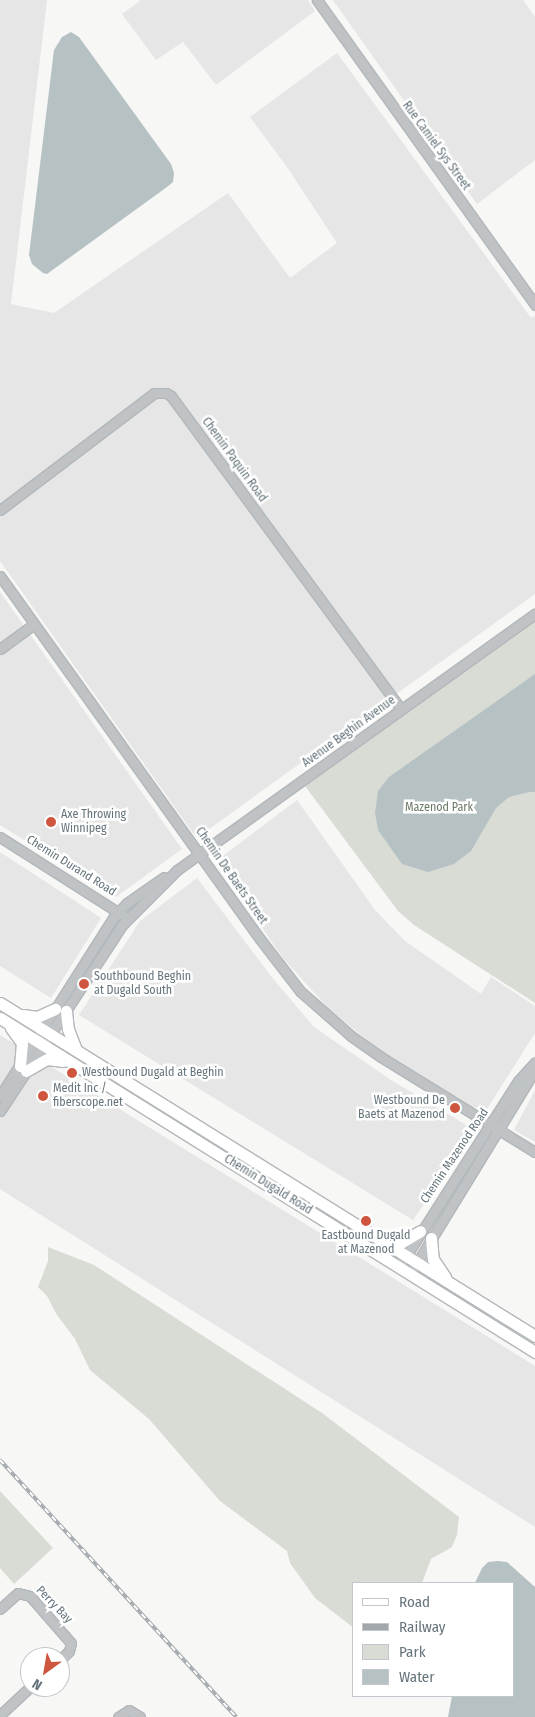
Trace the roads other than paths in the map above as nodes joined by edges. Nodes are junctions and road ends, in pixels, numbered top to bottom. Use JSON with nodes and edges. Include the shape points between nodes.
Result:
{"nodes":[{"id":1,"x":317,"y":0,"type":"edge"},
{"id":2,"x":535,"y":305,"type":"edge"},
{"id":3,"x":0,"y":510,"type":"edge"},
{"id":4,"x":0,"y":576,"type":"edge"},
{"id":5,"x":535,"y":614,"type":"edge"},
{"id":6,"x":34,"y":624,"type":"junction"},
{"id":7,"x":0,"y":649,"type":"edge"},
{"id":8,"x":401,"y":709,"type":"junction"},
{"id":9,"x":0,"y":837,"type":"edge"},
{"id":10,"x":200,"y":854,"type":"junction"},
{"id":11,"x":177,"y":870,"type":"junction"},
{"id":12,"x":119,"y":912,"type":"junction"},
{"id":13,"x":128,"y":919,"type":"junction"},
{"id":14,"x":0,"y":1003,"type":"edge"},
{"id":15,"x":60,"y":1010,"type":"junction"},
{"id":16,"x":18,"y":1014,"type":"junction"},
{"id":17,"x":3,"y":1020,"type":"edge"},
{"id":18,"x":43,"y":1037,"type":"junction"},
{"id":19,"x":76,"y":1050,"type":"junction"},
{"id":20,"x":535,"y":1062,"type":"edge"},
{"id":21,"x":71,"y":1064,"type":"junction"},
{"id":22,"x":23,"y":1069,"type":"junction"},
{"id":23,"x":535,"y":1070,"type":"edge"},
{"id":24,"x":0,"y":1096,"type":"edge"},
{"id":25,"x":0,"y":1112,"type":"edge"},
{"id":26,"x":491,"y":1124,"type":"junction"},
{"id":27,"x":500,"y":1130,"type":"junction"},
{"id":28,"x":535,"y":1152,"type":"edge"},
{"id":29,"x":420,"y":1231,"type":"junction"},
{"id":30,"x":431,"y":1238,"type":"junction"},
{"id":31,"x":382,"y":1241,"type":"junction"},
{"id":32,"x":405,"y":1256,"type":"junction"},
{"id":33,"x":416,"y":1263,"type":"junction"},
{"id":34,"x":399,"y":1267,"type":"junction"},
{"id":35,"x":410,"y":1274,"type":"junction"},
{"id":36,"x":453,"y":1286,"type":"junction"},
{"id":37,"x":535,"y":1336,"type":"edge"},
{"id":38,"x":535,"y":1352,"type":"edge"},
{"id":39,"x":0,"y":1609,"type":"edge"},
{"id":40,"x":70,"y":1647,"type":"edge"},
{"id":41,"x":20,"y":1696,"type":"edge"},
{"id":42,"x":0,"y":1715,"type":"edge"},
{"id":43,"x":118,"y":1717,"type":"edge"},
{"id":44,"x":140,"y":1717,"type":"edge"}],
"edges":[{"from":1,"to":2,"type":"street","name":"Rue Camiel Sys Street"},
{"from":3,"to":8,"type":"street","name":"Chemin Paquin Road","via":[[154,394],[166,393]]},
{"from":4,"to":6,"type":"street","name":"Chemin De Baets Street"},
{"from":5,"to":8,"type":"street","name":"Avenue Beghin Avenue"},
{"from":6,"to":7,"type":"street"},
{"from":6,"to":10,"type":"street","name":"Chemin De Baets Street"},
{"from":8,"to":10,"type":"street","name":"Avenue Beghin Avenue"},
{"from":9,"to":12,"type":"street","name":"Chemin Durand Road"},
{"from":10,"to":11,"type":"street","name":"Avenue Beghin Avenue"},
{"from":10,"to":26,"type":"street","name":"Chemin De Baets Street","via":[[300,991],[351,1036],[414,1079]]},
{"from":11,"to":12,"type":"street","name":"Avenue Beghin Avenue","via":[[146,889]]},
{"from":11,"to":13,"type":"street","name":"Avenue Beghin Avenue"},
{"from":12,"to":13,"type":"street","name":"Chemin Durand Road"},
{"from":12,"to":15,"type":"street","name":"Avenue Beghin Avenue"},
{"from":13,"to":15,"type":"street","name":"Avenue Beghin Avenue"},
{"from":14,"to":16,"type":"main road","name":"Chemin Dugald Road"},
{"from":15,"to":16,"type":"main road","via":[[37,1017]]},
{"from":15,"to":18,"type":"street","name":"Avenue Beghin Avenue"},
{"from":15,"to":19,"type":"main road"},
{"from":16,"to":18,"type":"main road","name":"Chemin Dugald Road"},
{"from":17,"to":18,"type":"main road","name":"Chemin Dugald Road"},
{"from":17,"to":22,"type":"main road","via":[[22,1043]]},
{"from":18,"to":19,"type":"main road","name":"Chemin Dugald Road"},
{"from":18,"to":21,"type":"main road","name":"Chemin Dugald Road"},
{"from":18,"to":22,"type":"street","name":"Avenue Beghin Avenue"},
{"from":19,"to":31,"type":"main road","name":"Chemin Dugald Road"},
{"from":20,"to":26,"type":"street","name":"Chemin Mazenod Road","via":[[527,1068]]},
{"from":21,"to":22,"type":"main road","via":[[47,1059]]},
{"from":21,"to":34,"type":"main road","name":"Chemin Dugald Road"},
{"from":22,"to":24,"type":"street"},
{"from":22,"to":25,"type":"street"},
{"from":23,"to":27,"type":"street","name":"Chemin Mazenod Road"},
{"from":26,"to":27,"type":"street","name":"Chemin De Baets Street"},
{"from":26,"to":29,"type":"street","name":"Chemin Mazenod Road"},
{"from":27,"to":28,"type":"street","name":"Chemin De Baets Street"},
{"from":27,"to":30,"type":"street","name":"Chemin Mazenod Road"},
{"from":29,"to":31,"type":"main road","via":[[402,1242]]},
{"from":29,"to":32,"type":"street","name":"Chemin Mazenod Road"},
{"from":30,"to":33,"type":"street","name":"Chemin Mazenod Road"},
{"from":30,"to":36,"type":"main road","via":[[433,1259]]},
{"from":31,"to":32,"type":"main road","name":"Chemin Dugald Road"},
{"from":32,"to":33,"type":"main road","name":"Chemin Dugald Road"},
{"from":32,"to":34,"type":"street","name":"Chemin Mazenod Road"},
{"from":33,"to":35,"type":"street","name":"Chemin Mazenod Road"},
{"from":33,"to":36,"type":"main road","name":"Chemin Dugald Road"},
{"from":34,"to":35,"type":"main road","name":"Chemin Dugald Road"},
{"from":35,"to":38,"type":"main road","name":"Chemin Dugald Road"},
{"from":36,"to":37,"type":"main road","name":"Chemin Dugald Road"},
{"from":39,"to":40,"type":"street","name":"Perry Bay","via":[[18,1593],[30,1596],[70,1643]]},
{"from":41,"to":42,"type":"street"},
{"from":43,"to":44,"type":"street","via":[[129,1710]]}]}
